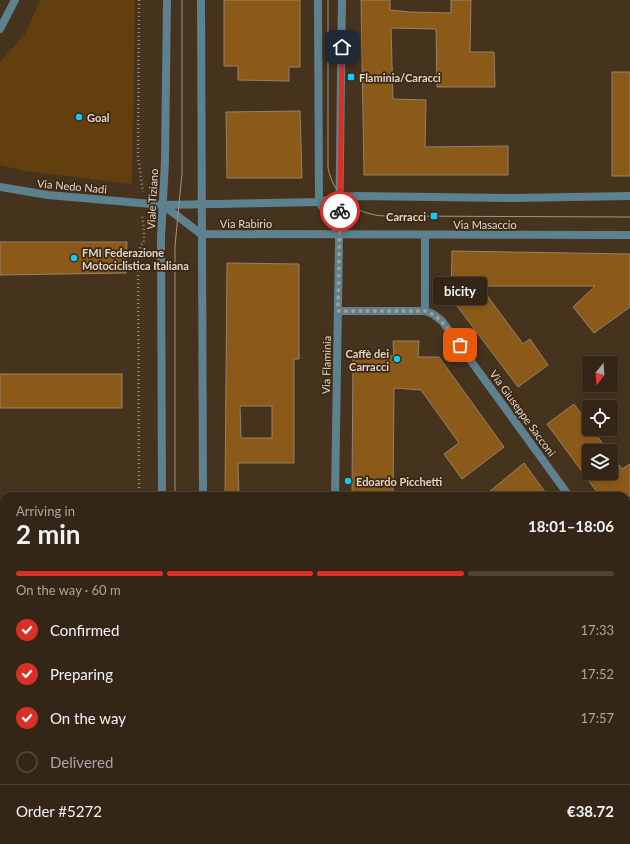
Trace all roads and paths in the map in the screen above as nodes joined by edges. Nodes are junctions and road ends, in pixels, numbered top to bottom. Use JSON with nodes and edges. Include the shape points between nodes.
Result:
{"nodes":[{"id":1,"x":15,"y":0,"type":"edge"},
{"id":2,"x":139,"y":0,"type":"edge"},
{"id":3,"x":166,"y":0,"type":"edge"},
{"id":4,"x":201,"y":0,"type":"edge"},
{"id":5,"x":318,"y":0,"type":"edge"},
{"id":6,"x":342,"y":0,"type":"edge"},
{"id":7,"x":0,"y":29,"type":"edge"},
{"id":8,"x":0,"y":187,"type":"edge"},
{"id":9,"x":143,"y":190,"type":"dead end"},
{"id":10,"x":630,"y":196,"type":"edge"},
{"id":11,"x":341,"y":197,"type":"junction"},
{"id":12,"x":319,"y":202,"type":"junction"},
{"id":13,"x":143,"y":204,"type":"joint"},
{"id":14,"x":201,"y":204,"type":"junction"},
{"id":15,"x":163,"y":205,"type":"junction"},
{"id":16,"x":142,"y":215,"type":"dead end"},
{"id":17,"x":201,"y":234,"type":"junction"},
{"id":18,"x":339,"y":234,"type":"junction"},
{"id":19,"x":425,"y":235,"type":"junction"},
{"id":20,"x":630,"y":235,"type":"edge"},
{"id":21,"x":338,"y":311,"type":"junction"},
{"id":22,"x":425,"y":311,"type":"junction"},
{"id":23,"x":139,"y":492,"type":"edge"},
{"id":24,"x":162,"y":492,"type":"edge"},
{"id":25,"x":203,"y":492,"type":"edge"},
{"id":26,"x":335,"y":492,"type":"edge"},
{"id":27,"x":566,"y":492,"type":"edge"}],
"edges":[{"from":1,"to":7,"type":"street"},
{"from":2,"to":9,"type":"path","via":[[138,157]]},
{"from":3,"to":15,"type":"street","name":"Viale Tiziano"},
{"from":4,"to":14,"type":"street"},
{"from":5,"to":12,"type":"street"},
{"from":6,"to":11,"type":"street","name":"Via Flaminia"},
{"from":8,"to":13,"type":"street","name":"Via Nedo Nadi","via":[[42,195]]},
{"from":10,"to":11,"type":"street","name":"Via Rabirio"},
{"from":11,"to":12,"type":"street","name":"Via Rabirio"},
{"from":11,"to":18,"type":"street","name":"Via Flaminia"},
{"from":12,"to":14,"type":"street","name":"Via Rabirio"},
{"from":12,"to":18,"type":"street"},
{"from":13,"to":15,"type":"street","name":"Via Rabirio"},
{"from":14,"to":15,"type":"street","name":"Via Rabirio"},
{"from":14,"to":17,"type":"street"},
{"from":15,"to":17,"type":"street"},
{"from":15,"to":24,"type":"street","name":"Viale Tiziano"},
{"from":16,"to":23,"type":"path","via":[[144,242],[140,245],[138,255]]},
{"from":17,"to":18,"type":"street","name":"Via Rabirio"},
{"from":17,"to":25,"type":"street"},
{"from":18,"to":19,"type":"street","name":"Via Masaccio"},
{"from":18,"to":21,"type":"street","name":"Via Flaminia"},
{"from":19,"to":20,"type":"street","name":"Via Masaccio"},
{"from":19,"to":22,"type":"street"},
{"from":21,"to":22,"type":"street"},
{"from":21,"to":26,"type":"street","name":"Via Flaminia"},
{"from":22,"to":27,"type":"street","name":"Via Giuseppe Sacconi","via":[[442,321]]}]}
